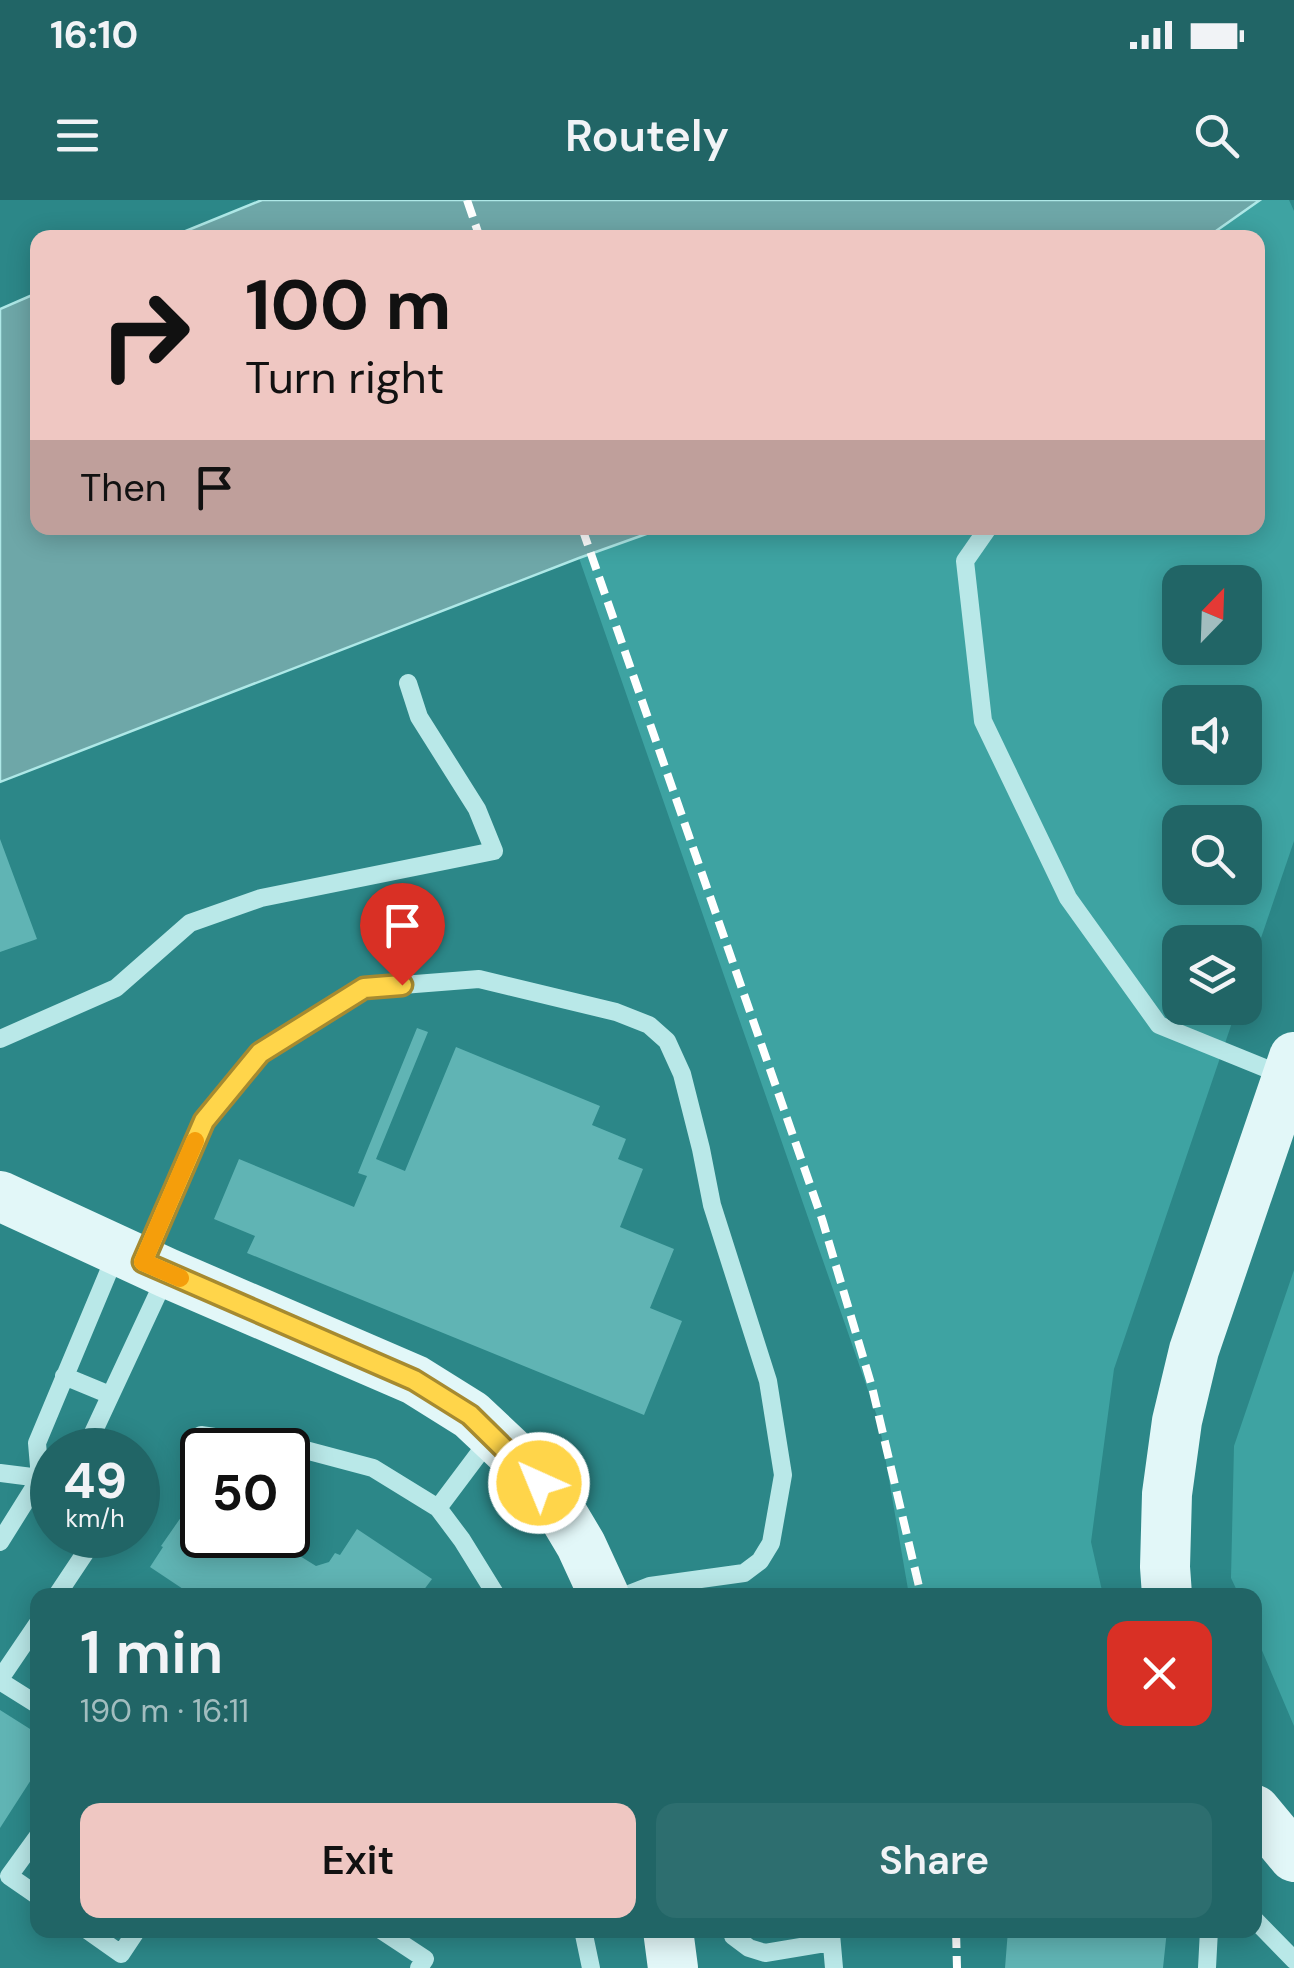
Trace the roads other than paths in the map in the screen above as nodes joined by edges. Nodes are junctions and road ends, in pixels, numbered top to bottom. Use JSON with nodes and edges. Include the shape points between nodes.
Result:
{"nodes":[{"id":1,"x":983,"y":535,"type":"edge"},
{"id":2,"x":408,"y":682,"type":"dead end"},
{"id":3,"x":0,"y":1040,"type":"edge"},
{"id":4,"x":1290,"y":1067,"type":"edge"},
{"id":5,"x":0,"y":1196,"type":"edge"},
{"id":6,"x":143,"y":1262,"type":"junction"},
{"id":7,"x":64,"y":1376,"type":"junction"},
{"id":8,"x":110,"y":1396,"type":"junction"},
{"id":9,"x":44,"y":1428,"type":"edge"},
{"id":10,"x":95,"y":1428,"type":"edge"},
{"id":11,"x":492,"y":1435,"type":"junction"},
{"id":12,"x":310,"y":1451,"type":"edge"},
{"id":13,"x":0,"y":1473,"type":"edge"},
{"id":14,"x":30,"y":1474,"type":"edge"},
{"id":15,"x":30,"y":1498,"type":"edge"},
{"id":16,"x":438,"y":1508,"type":"junction"},
{"id":17,"x":0,"y":1542,"type":"edge"},
{"id":18,"x":81,"y":1558,"type":"edge"},
{"id":19,"x":61,"y":1588,"type":"edge"},
{"id":20,"x":492,"y":1588,"type":"edge"},
{"id":21,"x":601,"y":1588,"type":"edge"},
{"id":22,"x":645,"y":1588,"type":"edge"},
{"id":23,"x":1166,"y":1588,"type":"edge"},
{"id":24,"x":30,"y":1635,"type":"edge"},
{"id":25,"x":0,"y":1680,"type":"edge"},
{"id":26,"x":30,"y":1700,"type":"edge"},
{"id":27,"x":30,"y":1847,"type":"edge"},
{"id":28,"x":30,"y":1890,"type":"edge"},
{"id":29,"x":1262,"y":1927,"type":"edge"},
{"id":30,"x":98,"y":1938,"type":"edge"},
{"id":31,"x":132,"y":1938,"type":"edge"},
{"id":32,"x":394,"y":1938,"type":"edge"},
{"id":33,"x":585,"y":1938,"type":"edge"},
{"id":34,"x":669,"y":1938,"type":"edge"},
{"id":35,"x":736,"y":1938,"type":"edge"},
{"id":36,"x":823,"y":1938,"type":"edge"},
{"id":37,"x":831,"y":1938,"type":"edge"},
{"id":38,"x":1209,"y":1938,"type":"edge"},
{"id":39,"x":1294,"y":1960,"type":"edge"},
{"id":40,"x":419,"y":1968,"type":"edge"},
{"id":41,"x":591,"y":1968,"type":"edge"},
{"id":42,"x":674,"y":1968,"type":"edge"},
{"id":43,"x":834,"y":1968,"type":"edge"},
{"id":44,"x":1207,"y":1968,"type":"edge"}],
"edges":[{"from":1,"to":4,"type":"lane","via":[[965,560],[983,721],[1068,898],[1159,1025]]},
{"from":2,"to":3,"type":"lane","via":[[419,717],[494,851],[261,898],[190,923],[116,988]]},
{"from":4,"to":23,"type":"main road","via":[[1176,1422]]},
{"from":5,"to":6,"type":"main road"},
{"from":6,"to":7,"type":"lane"},
{"from":6,"to":8,"type":"lane"},
{"from":6,"to":11,"type":"main road","via":[[414,1380]]},
{"from":6,"to":22,"type":"lane","via":[[204,1121],[260,1053],[364,988],[479,979],[649,1025],[668,1041],[682,1074],[712,1205],[768,1380],[784,1475],[760,1561],[744,1573]]},
{"from":7,"to":8,"type":"lane"},
{"from":7,"to":9,"type":"lane"},
{"from":8,"to":10,"type":"lane"},
{"from":11,"to":16,"type":"lane"},
{"from":11,"to":21,"type":"main road","via":[[556,1503]]},
{"from":12,"to":16,"type":"lane","via":[[373,1468]]},
{"from":13,"to":14,"type":"lane"},
{"from":15,"to":17,"type":"lane"},
{"from":16,"to":20,"type":"lane"},
{"from":18,"to":19,"type":"lane"},
{"from":24,"to":25,"type":"lane"},
{"from":25,"to":26,"type":"lane"},
{"from":27,"to":28,"type":"lane","via":[[9,1876]]},
{"from":29,"to":39,"type":"lane"},
{"from":30,"to":31,"type":"lane","via":[[121,1954]]},
{"from":32,"to":40,"type":"lane","via":[[425,1958]]},
{"from":33,"to":41,"type":"lane"},
{"from":34,"to":42,"type":"main road"},
{"from":35,"to":36,"type":"lane","via":[[765,1953]]},
{"from":37,"to":43,"type":"lane"},
{"from":38,"to":44,"type":"lane"}]}
